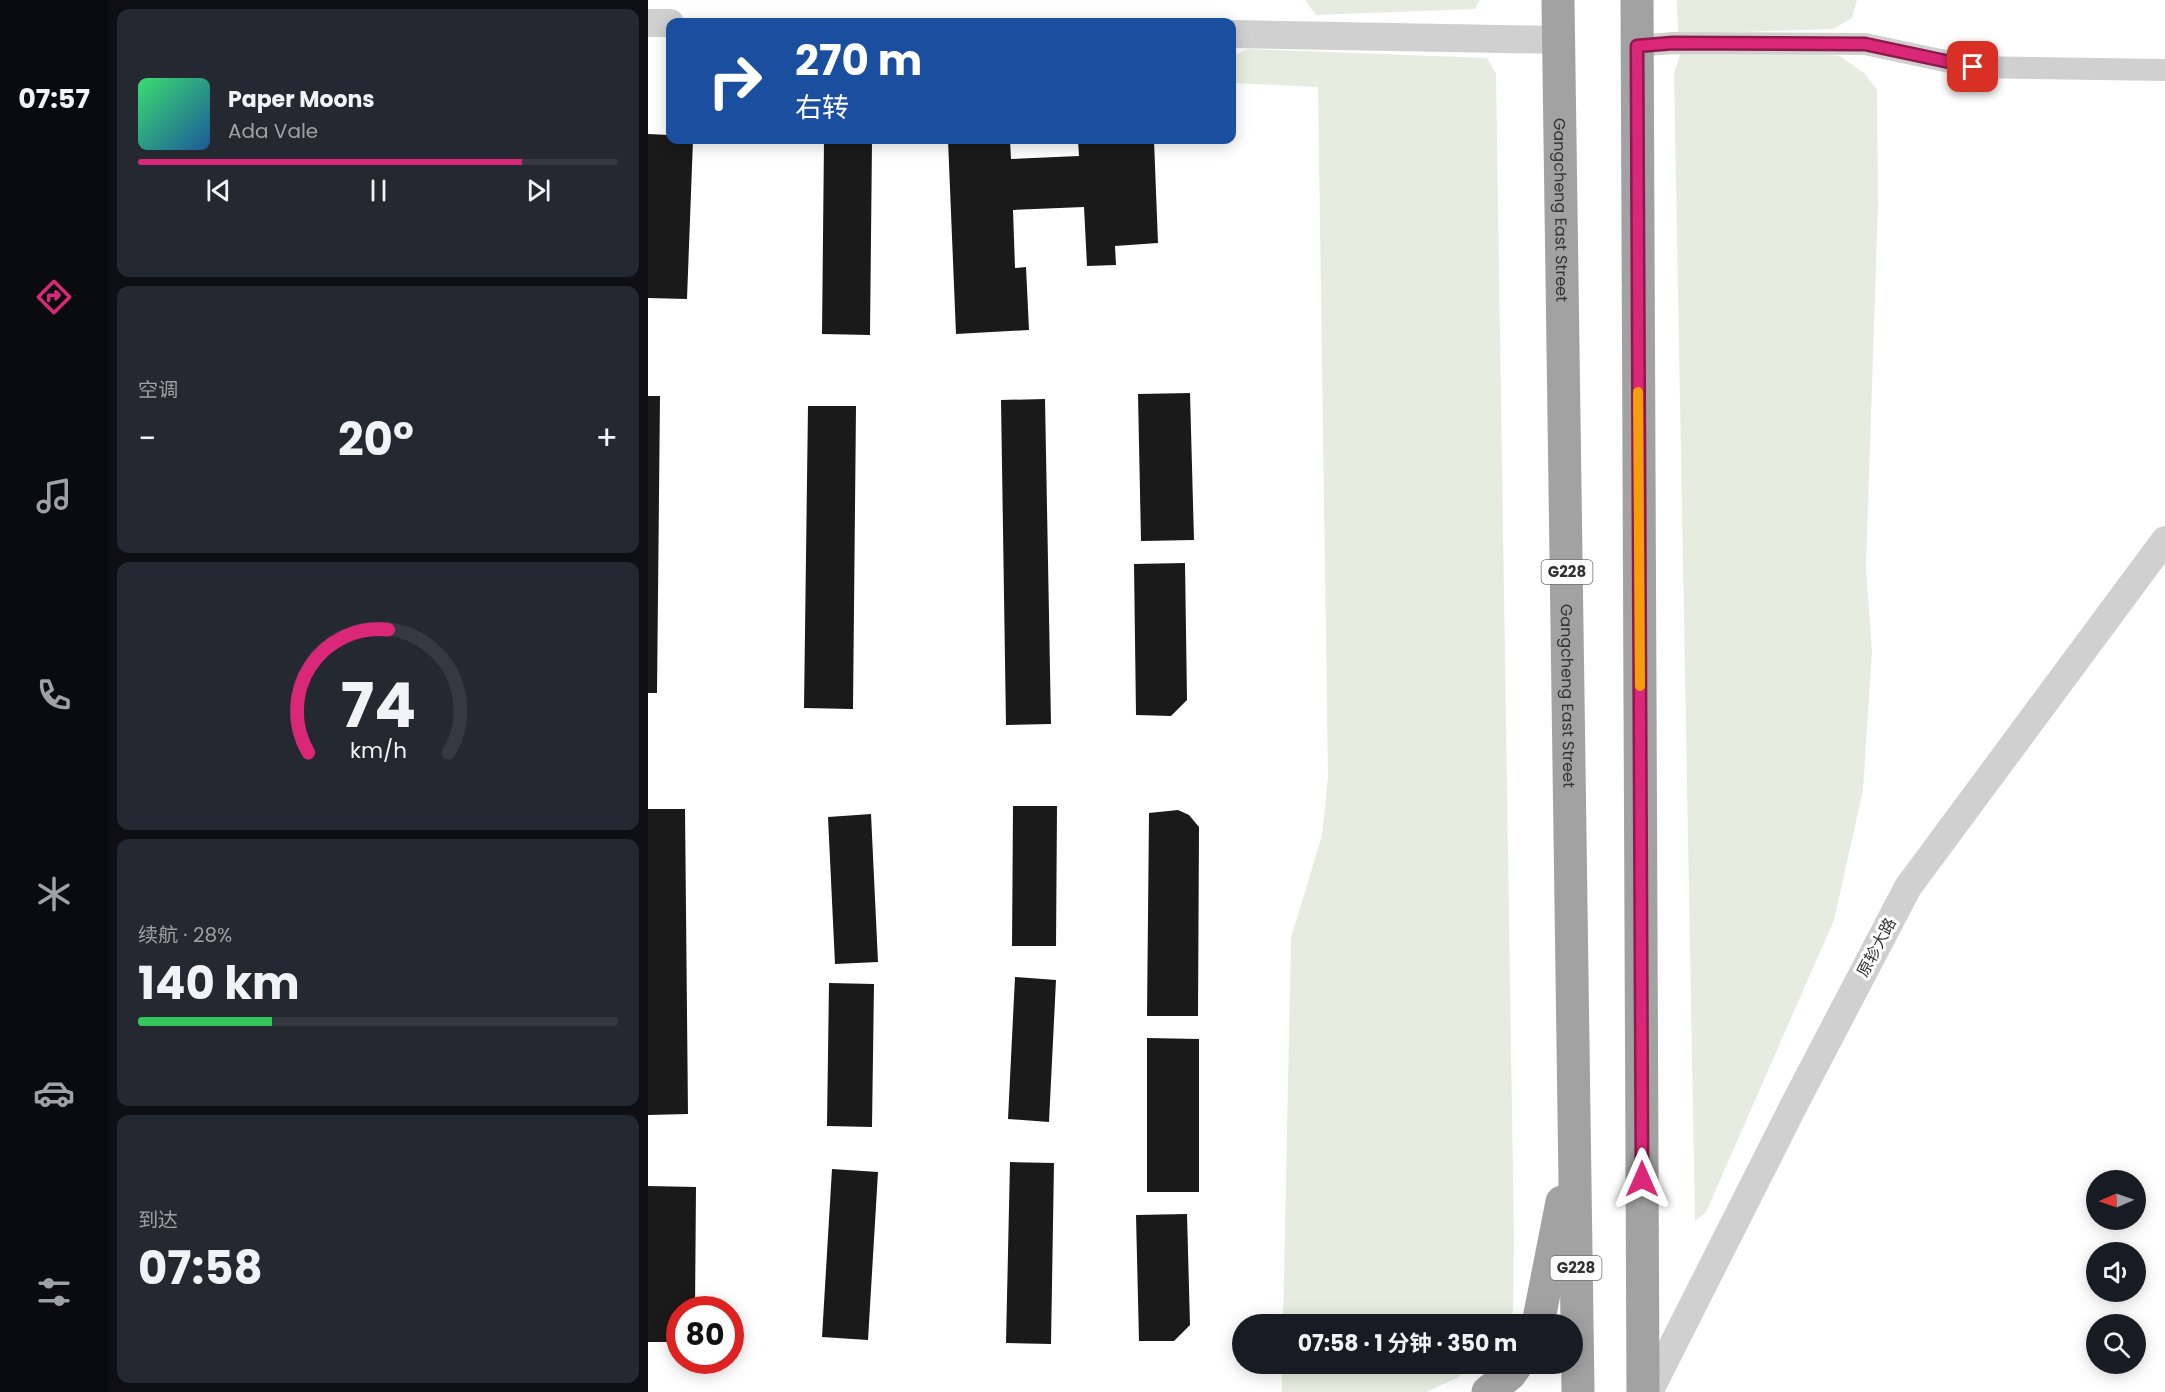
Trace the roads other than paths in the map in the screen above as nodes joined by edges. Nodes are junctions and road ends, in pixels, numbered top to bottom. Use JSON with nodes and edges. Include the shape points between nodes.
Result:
{"nodes":[{"id":1,"x":1558,"y":0,"type":"edge"},
{"id":2,"x":1637,"y":0,"type":"edge"},
{"id":3,"x":648,"y":23,"type":"edge"},
{"id":4,"x":666,"y":23,"type":"edge"},
{"id":5,"x":1236,"y":34,"type":"edge"},
{"id":6,"x":1559,"y":40,"type":"junction"},
{"id":7,"x":1637,"y":46,"type":"junction"},
{"id":8,"x":2165,"y":70,"type":"edge"},
{"id":9,"x":2165,"y":540,"type":"edge"},
{"id":10,"x":1574,"y":1144,"type":"junction"},
{"id":11,"x":1540,"y":1314,"type":"edge"},
{"id":12,"x":1510,"y":1374,"type":"edge"},
{"id":13,"x":1488,"y":1392,"type":"edge"},
{"id":14,"x":1578,"y":1392,"type":"edge"},
{"id":15,"x":1643,"y":1392,"type":"edge"},
{"id":16,"x":1649,"y":1392,"type":"edge"}],
"edges":[{"from":1,"to":6,"type":"highway","name":"Gangcheng East Street","number":"G228"},
{"from":2,"to":7,"type":"highway"},
{"from":3,"to":4,"type":"street"},
{"from":5,"to":6,"type":"street"},
{"from":6,"to":10,"type":"highway","name":"Gangcheng East Street","number":"G228"},
{"from":7,"to":8,"type":"street","via":[[1865,44],[1973,67]]},
{"from":7,"to":15,"type":"highway"},
{"from":9,"to":16,"type":"street","name":"原轸大路","via":[[1908,887]]},
{"from":10,"to":11,"type":"highway"},
{"from":10,"to":14,"type":"highway","name":"Gangcheng East Street","number":"G228"},
{"from":12,"to":13,"type":"highway"}]}
